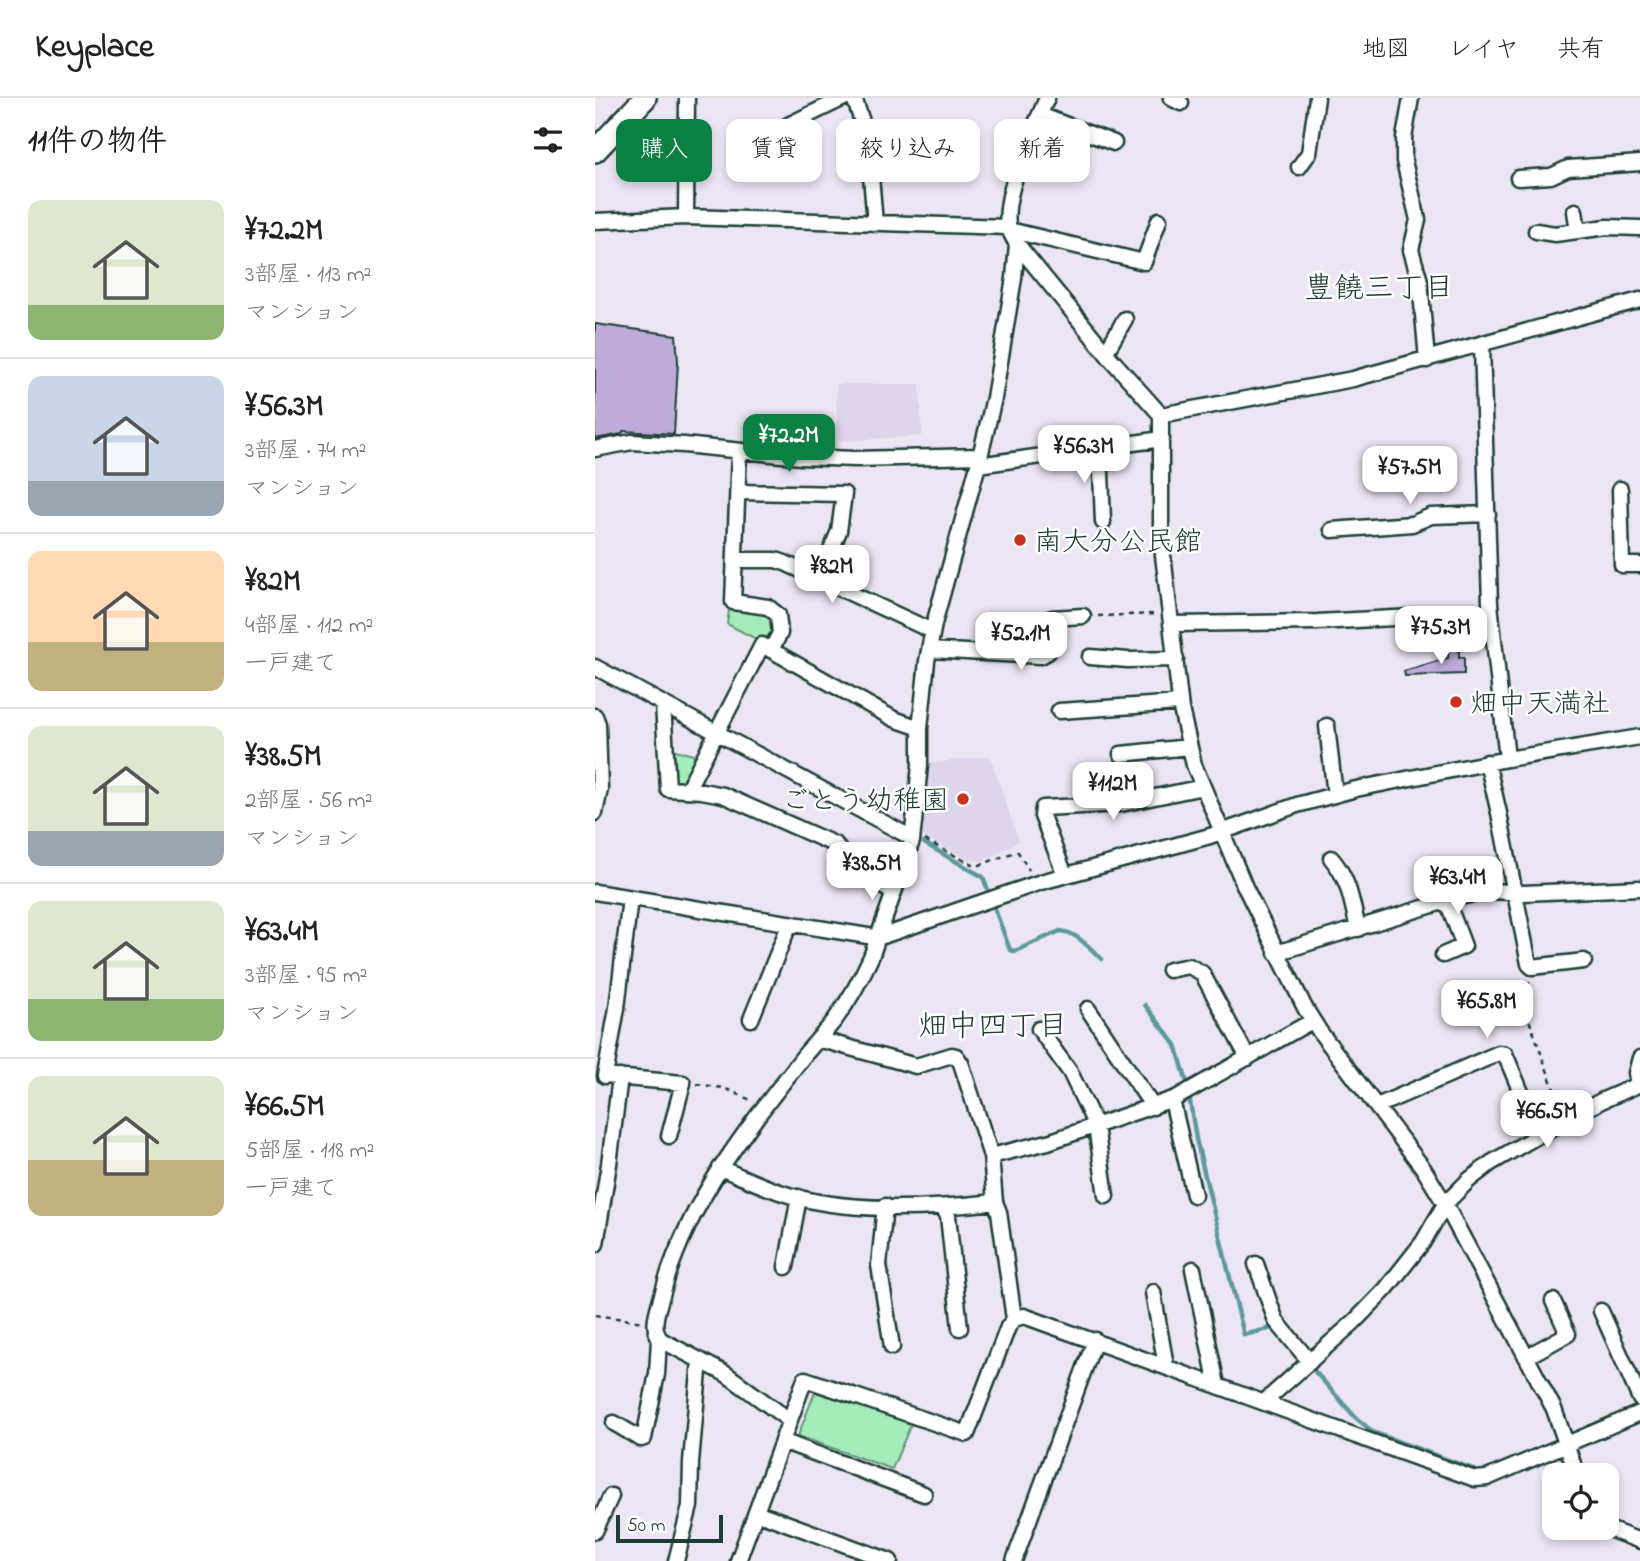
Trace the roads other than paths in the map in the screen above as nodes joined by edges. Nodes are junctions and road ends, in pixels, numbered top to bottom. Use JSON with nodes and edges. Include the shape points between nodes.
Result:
{"nodes":[{"id":1,"x":645,"y":98,"type":"edge"},
{"id":2,"x":687,"y":98,"type":"edge"},
{"id":3,"x":845,"y":98,"type":"edge"},
{"id":4,"x":855,"y":98,"type":"edge"},
{"id":5,"x":1047,"y":98,"type":"edge"},
{"id":6,"x":1317,"y":98,"type":"edge"},
{"id":7,"x":1411,"y":98,"type":"edge"},
{"id":8,"x":1040,"y":115,"type":"junction"},
{"id":9,"x":801,"y":119,"type":"edge"},
{"id":10,"x":1114,"y":144,"type":"dead end"},
{"id":11,"x":595,"y":151,"type":"edge"},
{"id":12,"x":1640,"y":163,"type":"edge"},
{"id":13,"x":1299,"y":167,"type":"dead end"},
{"id":14,"x":1518,"y":178,"type":"dead end"},
{"id":15,"x":1575,"y":211,"type":"dead end"},
{"id":16,"x":686,"y":217,"type":"junction"},
{"id":17,"x":1159,"y":220,"type":"dead end"},
{"id":18,"x":595,"y":221,"type":"edge"},
{"id":19,"x":875,"y":224,"type":"junction"},
{"id":20,"x":1009,"y":228,"type":"junction"},
{"id":21,"x":1640,"y":228,"type":"edge"},
{"id":22,"x":1536,"y":231,"type":"dead end"},
{"id":23,"x":1578,"y":231,"type":"junction"},
{"id":24,"x":1017,"y":244,"type":"junction"},
{"id":25,"x":1640,"y":300,"type":"edge"},
{"id":26,"x":1125,"y":319,"type":"dead end"},
{"id":27,"x":1482,"y":345,"type":"junction"},
{"id":28,"x":1106,"y":352,"type":"junction"},
{"id":29,"x":1427,"y":359,"type":"junction"},
{"id":30,"x":1161,"y":415,"type":"junction"},
{"id":31,"x":1162,"y":439,"type":"junction"},
{"id":32,"x":1100,"y":447,"type":"junction"},
{"id":33,"x":595,"y":449,"type":"edge"},
{"id":34,"x":739,"y":452,"type":"junction"},
{"id":35,"x":979,"y":460,"type":"junction"},
{"id":36,"x":1620,"y":489,"type":"dead end"},
{"id":37,"x":738,"y":492,"type":"junction"},
{"id":38,"x":1488,"y":514,"type":"junction"},
{"id":39,"x":1103,"y":522,"type":"dead end"},
{"id":40,"x":1332,"y":530,"type":"dead end"},
{"id":41,"x":735,"y":560,"type":"junction"},
{"id":42,"x":1640,"y":565,"type":"edge"},
{"id":43,"x":819,"y":579,"type":"junction"},
{"id":44,"x":1491,"y":612,"type":"junction"},
{"id":45,"x":1083,"y":616,"type":"road end"},
{"id":46,"x":1172,"y":619,"type":"junction"},
{"id":47,"x":932,"y":631,"type":"junction"},
{"id":48,"x":771,"y":650,"type":"junction"},
{"id":49,"x":929,"y":650,"type":"junction"},
{"id":50,"x":1090,"y":657,"type":"dead end"},
{"id":51,"x":1176,"y":659,"type":"junction"},
{"id":52,"x":595,"y":667,"type":"edge"},
{"id":53,"x":1180,"y":703,"type":"junction"},
{"id":54,"x":663,"y":704,"type":"junction"},
{"id":55,"x":1059,"y":711,"type":"dead end"},
{"id":56,"x":595,"y":716,"type":"edge"},
{"id":57,"x":1327,"y":726,"type":"dead end"},
{"id":58,"x":919,"y":728,"type":"junction"},
{"id":59,"x":716,"y":733,"type":"junction"},
{"id":60,"x":1640,"y":737,"type":"edge"},
{"id":61,"x":1189,"y":747,"type":"junction"},
{"id":62,"x":1121,"y":754,"type":"dead end"},
{"id":63,"x":1507,"y":759,"type":"junction"},
{"id":64,"x":1487,"y":762,"type":"junction"},
{"id":65,"x":1203,"y":787,"type":"junction"},
{"id":66,"x":598,"y":789,"type":"edge"},
{"id":67,"x":687,"y":790,"type":"junction"},
{"id":68,"x":1335,"y":795,"type":"junction"},
{"id":69,"x":595,"y":813,"type":"edge"},
{"id":70,"x":1223,"y":831,"type":"junction"},
{"id":71,"x":912,"y":836,"type":"junction"},
{"id":72,"x":1331,"y":858,"type":"dead end"},
{"id":73,"x":1065,"y":875,"type":"junction"},
{"id":74,"x":1640,"y":888,"type":"edge"},
{"id":75,"x":595,"y":892,"type":"edge"},
{"id":76,"x":893,"y":892,"type":"junction"},
{"id":77,"x":1513,"y":892,"type":"junction"},
{"id":78,"x":630,"y":898,"type":"junction"},
{"id":79,"x":1447,"y":901,"type":"junction"},
{"id":80,"x":790,"y":923,"type":"junction"},
{"id":81,"x":1358,"y":929,"type":"junction"},
{"id":82,"x":878,"y":937,"type":"junction"},
{"id":83,"x":1276,"y":953,"type":"junction"},
{"id":84,"x":1443,"y":955,"type":"dead end"},
{"id":85,"x":1584,"y":961,"type":"dead end"},
{"id":86,"x":1169,"y":970,"type":"dead end"},
{"id":87,"x":1089,"y":1009,"type":"dead end"},
{"id":88,"x":751,"y":1019,"type":"dead end"},
{"id":89,"x":1312,"y":1021,"type":"junction"},
{"id":90,"x":1039,"y":1029,"type":"dead end"},
{"id":91,"x":818,"y":1039,"type":"junction"},
{"id":92,"x":1248,"y":1058,"type":"junction"},
{"id":93,"x":1640,"y":1058,"type":"edge"},
{"id":94,"x":600,"y":1076,"type":"edge"},
{"id":95,"x":620,"y":1077,"type":"junction"},
{"id":96,"x":1639,"y":1085,"type":"edge"},
{"id":97,"x":1172,"y":1100,"type":"junction"},
{"id":98,"x":1377,"y":1106,"type":"junction"},
{"id":99,"x":1153,"y":1107,"type":"junction"},
{"id":100,"x":1096,"y":1126,"type":"junction"},
{"id":101,"x":1539,"y":1135,"type":"junction"},
{"id":102,"x":669,"y":1136,"type":"dead end"},
{"id":103,"x":991,"y":1156,"type":"junction"},
{"id":104,"x":720,"y":1168,"type":"junction"},
{"id":105,"x":1194,"y":1195,"type":"dead end"},
{"id":106,"x":1106,"y":1196,"type":"dead end"},
{"id":107,"x":799,"y":1197,"type":"junction"},
{"id":108,"x":995,"y":1202,"type":"junction"},
{"id":109,"x":1445,"y":1204,"type":"junction"},
{"id":110,"x":885,"y":1206,"type":"junction"},
{"id":111,"x":943,"y":1207,"type":"junction"},
{"id":112,"x":596,"y":1244,"type":"edge"},
{"id":113,"x":1256,"y":1264,"type":"dead end"},
{"id":114,"x":786,"y":1267,"type":"dead end"},
{"id":115,"x":1193,"y":1269,"type":"dead end"},
{"id":116,"x":1153,"y":1292,"type":"dead end"},
{"id":117,"x":1553,"y":1301,"type":"dead end"},
{"id":118,"x":1601,"y":1311,"type":"dead end"},
{"id":119,"x":1021,"y":1317,"type":"junction"},
{"id":120,"x":960,"y":1328,"type":"dead end"},
{"id":121,"x":659,"y":1339,"type":"junction"},
{"id":122,"x":1095,"y":1340,"type":"junction"},
{"id":123,"x":892,"y":1347,"type":"dead end"},
{"id":124,"x":1526,"y":1357,"type":"junction"},
{"id":125,"x":700,"y":1360,"type":"junction"},
{"id":126,"x":1310,"y":1362,"type":"junction"},
{"id":127,"x":1165,"y":1366,"type":"junction"},
{"id":128,"x":1217,"y":1385,"type":"junction"},
{"id":129,"x":1640,"y":1399,"type":"edge"},
{"id":130,"x":1263,"y":1402,"type":"junction"},
{"id":131,"x":1640,"y":1413,"type":"edge"},
{"id":132,"x":789,"y":1420,"type":"junction"},
{"id":133,"x":614,"y":1423,"type":"dead end"},
{"id":134,"x":782,"y":1441,"type":"junction"},
{"id":135,"x":1565,"y":1446,"type":"junction"},
{"id":136,"x":1572,"y":1463,"type":"edge"},
{"id":137,"x":924,"y":1494,"type":"dead end"},
{"id":138,"x":611,"y":1496,"type":"dead end"},
{"id":139,"x":755,"y":1512,"type":"junction"},
{"id":140,"x":595,"y":1531,"type":"edge"},
{"id":141,"x":1619,"y":1533,"type":"edge"},
{"id":142,"x":1640,"y":1541,"type":"edge"},
{"id":143,"x":676,"y":1561,"type":"edge"},
{"id":144,"x":738,"y":1561,"type":"edge"},
{"id":145,"x":890,"y":1561,"type":"edge"},
{"id":146,"x":1014,"y":1561,"type":"edge"}],
"edges":[{"from":1,"to":11,"type":"highway"},
{"from":2,"to":16,"type":"street"},
{"from":3,"to":9,"type":"street"},
{"from":4,"to":19,"type":"street","via":[[869,139]]},
{"from":5,"to":8,"type":"street"},
{"from":6,"to":13,"type":"street","via":[[1309,153]]},
{"from":7,"to":29,"type":"street","via":[[1404,161],[1418,220],[1411,250],[1420,281]]},
{"from":8,"to":10,"type":"street"},
{"from":8,"to":20,"type":"street","via":[[1011,192]]},
{"from":12,"to":14,"type":"street","via":[[1569,167],[1551,176]]},
{"from":15,"to":23,"type":"street"},
{"from":16,"to":18,"type":"street"},
{"from":16,"to":19,"type":"street"},
{"from":17,"to":20,"type":"street","via":[[1143,262]]},
{"from":19,"to":20,"type":"street"},
{"from":20,"to":24,"type":"street"},
{"from":21,"to":23,"type":"street"},
{"from":22,"to":23,"type":"street"},
{"from":24,"to":28,"type":"street"},
{"from":24,"to":35,"type":"street","via":[[994,398]]},
{"from":25,"to":27,"type":"street"},
{"from":26,"to":28,"type":"street"},
{"from":27,"to":29,"type":"street"},
{"from":27,"to":38,"type":"street"},
{"from":28,"to":30,"type":"street"},
{"from":29,"to":30,"type":"street","via":[[1353,379]]},
{"from":30,"to":31,"type":"street"},
{"from":31,"to":32,"type":"street"},
{"from":31,"to":46,"type":"street","via":[[1161,538]]},
{"from":32,"to":35,"type":"street"},
{"from":32,"to":39,"type":"street"},
{"from":33,"to":34,"type":"street","via":[[632,442]]},
{"from":34,"to":35,"type":"street"},
{"from":34,"to":37,"type":"street"},
{"from":35,"to":47,"type":"street"},
{"from":36,"to":42,"type":"street","via":[[1622,565]]},
{"from":37,"to":41,"type":"street"},
{"from":37,"to":43,"type":"street","via":[[844,494],[839,531]]},
{"from":38,"to":40,"type":"street","via":[[1431,516],[1412,524]]},
{"from":38,"to":44,"type":"street"},
{"from":41,"to":43,"type":"street","via":[[776,561]]},
{"from":41,"to":48,"type":"street","via":[[733,602],[768,607],[780,619],[780,633]]},
{"from":43,"to":47,"type":"street"},
{"from":44,"to":46,"type":"street","via":[[1317,622]]},
{"from":44,"to":63,"type":"street"},
{"from":45,"to":49,"type":"street","via":[[1052,618],[1047,624],[1048,652],[1041,656]]},
{"from":46,"to":51,"type":"street"},
{"from":47,"to":49,"type":"street"},
{"from":48,"to":58,"type":"street","via":[[894,719]]},
{"from":48,"to":59,"type":"street","via":[[762,645]]},
{"from":49,"to":58,"type":"street"},
{"from":50,"to":51,"type":"street"},
{"from":51,"to":53,"type":"street"},
{"from":52,"to":54,"type":"street"},
{"from":53,"to":55,"type":"street"},
{"from":53,"to":61,"type":"street"},
{"from":54,"to":59,"type":"street"},
{"from":54,"to":67,"type":"street","via":[[668,789]]},
{"from":56,"to":66,"type":"street"},
{"from":57,"to":68,"type":"street"},
{"from":58,"to":71,"type":"street"},
{"from":59,"to":67,"type":"street"},
{"from":59,"to":71,"type":"street"},
{"from":60,"to":63,"type":"street"},
{"from":61,"to":62,"type":"street"},
{"from":61,"to":65,"type":"street"},
{"from":63,"to":64,"type":"street"},
{"from":64,"to":68,"type":"street"},
{"from":64,"to":77,"type":"street"},
{"from":65,"to":70,"type":"street"},
{"from":65,"to":73,"type":"street","via":[[1121,804],[1042,808]]},
{"from":66,"to":69,"type":"street"},
{"from":67,"to":76,"type":"street","via":[[723,795],[836,845],[839,865]]},
{"from":68,"to":70,"type":"street"},
{"from":70,"to":73,"type":"street"},
{"from":70,"to":83,"type":"street"},
{"from":71,"to":76,"type":"street"},
{"from":72,"to":81,"type":"street","via":[[1342,870]]},
{"from":73,"to":82,"type":"street"},
{"from":74,"to":77,"type":"street"},
{"from":75,"to":78,"type":"street"},
{"from":76,"to":82,"type":"street"},
{"from":77,"to":79,"type":"street","via":[[1493,891]]},
{"from":77,"to":85,"type":"street","via":[[1532,967]]},
{"from":78,"to":80,"type":"street"},
{"from":78,"to":94,"type":"street","via":[[617,1008]]},
{"from":79,"to":81,"type":"street"},
{"from":79,"to":84,"type":"street","via":[[1464,946]]},
{"from":80,"to":82,"type":"street"},
{"from":80,"to":88,"type":"street"},
{"from":81,"to":83,"type":"street"},
{"from":82,"to":91,"type":"street","via":[[849,1000]]},
{"from":83,"to":89,"type":"street"},
{"from":86,"to":92,"type":"street","via":[[1189,966],[1202,973]]},
{"from":87,"to":99,"type":"street"},
{"from":89,"to":92,"type":"street"},
{"from":89,"to":98,"type":"street"},
{"from":90,"to":100,"type":"street","via":[[1070,1072]]},
{"from":91,"to":103,"type":"street","via":[[916,1066],[956,1056]]},
{"from":91,"to":104,"type":"street"},
{"from":92,"to":97,"type":"street"},
{"from":93,"to":96,"type":"street"},
{"from":94,"to":95,"type":"street"},
{"from":95,"to":102,"type":"street","via":[[683,1083]]},
{"from":95,"to":112,"type":"street"},
{"from":96,"to":101,"type":"street"},
{"from":97,"to":99,"type":"street"},
{"from":97,"to":105,"type":"street"},
{"from":98,"to":101,"type":"street","via":[[1506,1054]]},
{"from":98,"to":109,"type":"street"},
{"from":99,"to":100,"type":"street"},
{"from":100,"to":103,"type":"street"},
{"from":100,"to":106,"type":"street"},
{"from":101,"to":109,"type":"street","via":[[1491,1163]]},
{"from":103,"to":108,"type":"street"},
{"from":104,"to":107,"type":"street"},
{"from":104,"to":121,"type":"street","via":[[678,1243],[655,1324]]},
{"from":107,"to":110,"type":"street"},
{"from":107,"to":114,"type":"street"},
{"from":108,"to":111,"type":"street"},
{"from":108,"to":119,"type":"street"},
{"from":109,"to":124,"type":"street"},
{"from":109,"to":126,"type":"street","via":[[1423,1242],[1386,1289]]},
{"from":110,"to":111,"type":"street"},
{"from":110,"to":123,"type":"street","via":[[879,1273]]},
{"from":111,"to":120,"type":"street","via":[[948,1216]]},
{"from":113,"to":126,"type":"street","via":[[1276,1321]]},
{"from":115,"to":128,"type":"street"},
{"from":116,"to":127,"type":"street"},
{"from":117,"to":124,"type":"street","via":[[1569,1334]]},
{"from":118,"to":129,"type":"street"},
{"from":119,"to":122,"type":"street"},
{"from":119,"to":132,"type":"street","via":[[1008,1327],[967,1434],[806,1379]]},
{"from":121,"to":125,"type":"street"},
{"from":121,"to":133,"type":"street","via":[[645,1438]]},
{"from":122,"to":127,"type":"street"},
{"from":122,"to":146,"type":"street"},
{"from":124,"to":135,"type":"street","via":[[1563,1429]]},
{"from":125,"to":132,"type":"street"},
{"from":125,"to":143,"type":"street","via":[[690,1506]]},
{"from":126,"to":130,"type":"street"},
{"from":127,"to":128,"type":"street"},
{"from":128,"to":130,"type":"street"},
{"from":130,"to":135,"type":"street","via":[[1475,1479]]},
{"from":131,"to":135,"type":"street"},
{"from":132,"to":134,"type":"street"},
{"from":134,"to":137,"type":"street"},
{"from":134,"to":139,"type":"street"},
{"from":135,"to":136,"type":"street"},
{"from":138,"to":140,"type":"street"},
{"from":139,"to":144,"type":"street"},
{"from":139,"to":145,"type":"street"},
{"from":141,"to":142,"type":"street"}]}
